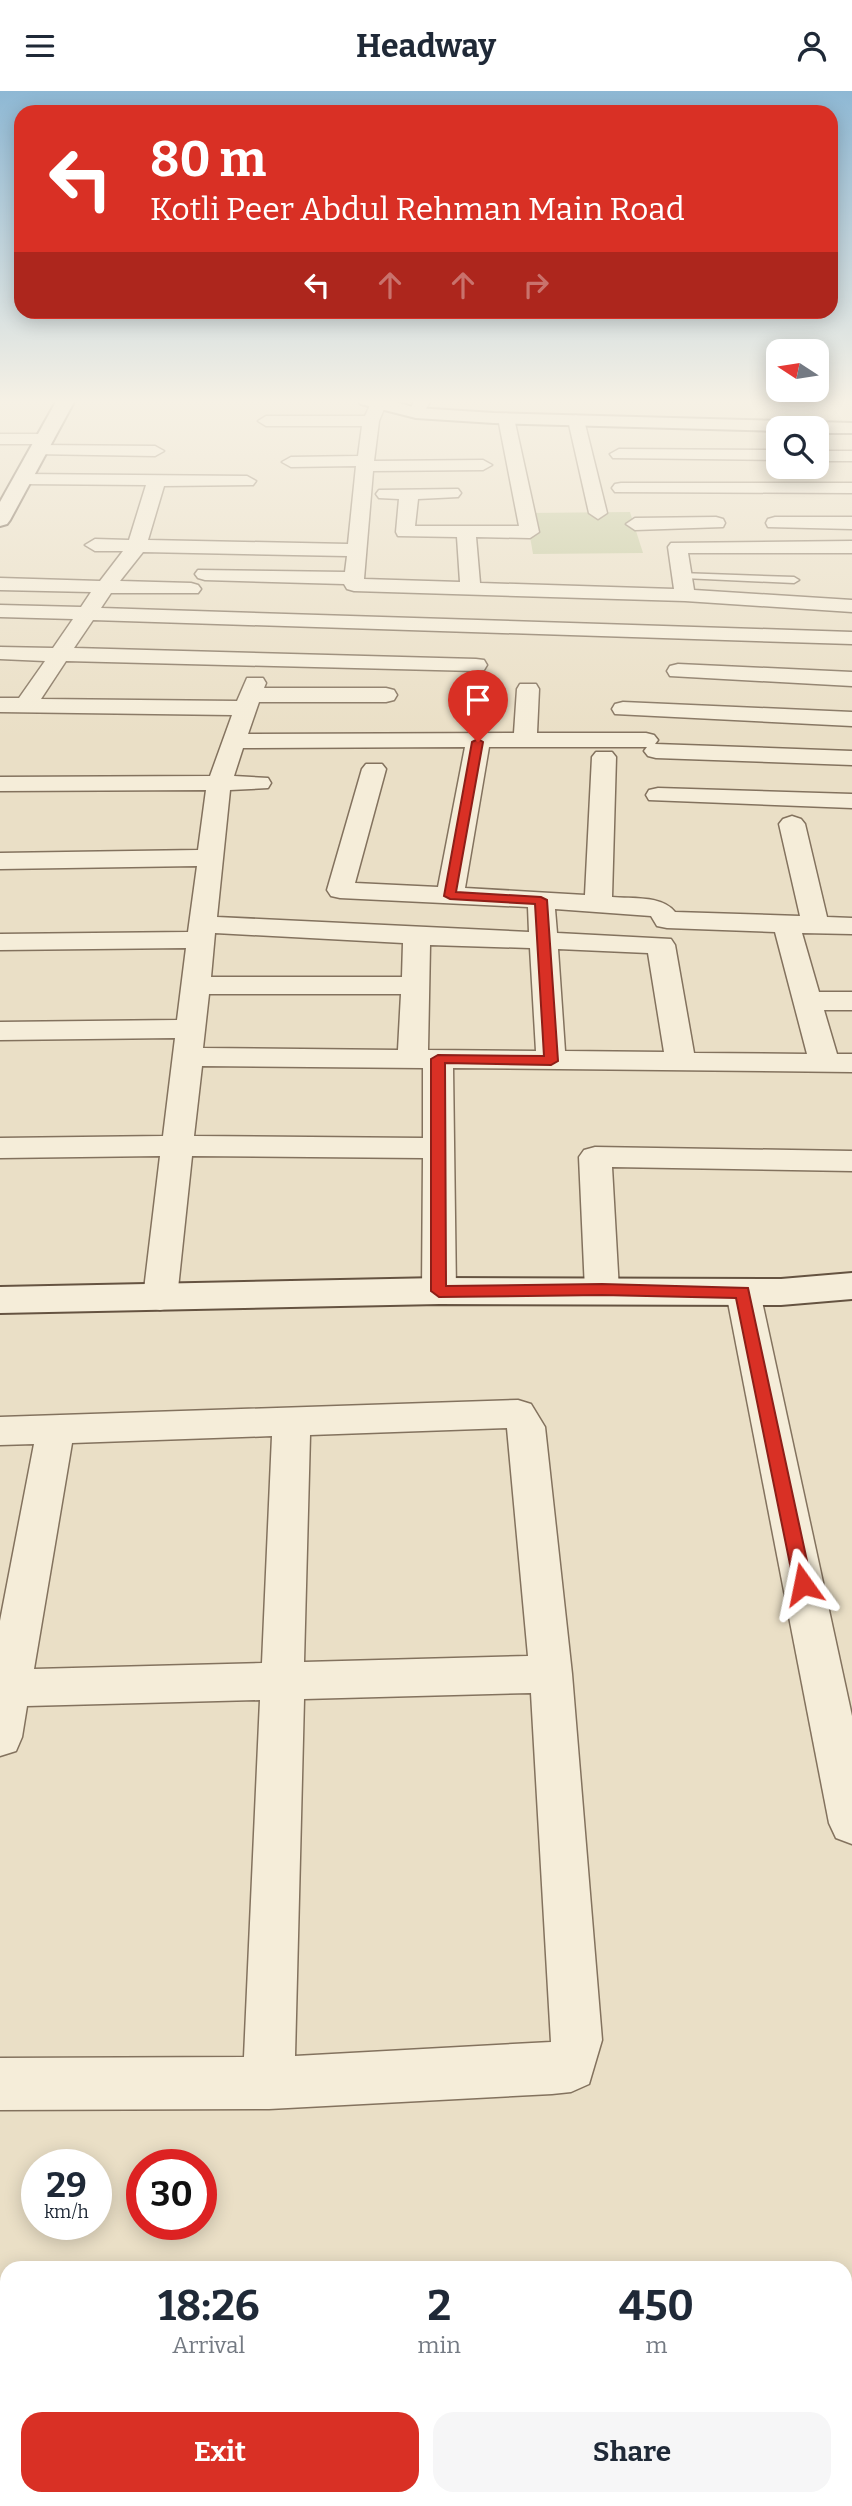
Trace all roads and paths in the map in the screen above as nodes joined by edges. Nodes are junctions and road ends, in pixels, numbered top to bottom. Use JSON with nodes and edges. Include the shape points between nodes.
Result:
{"nodes":[{"id":1,"x":147,"y":513,"type":"edge"},
{"id":2,"x":359,"y":513,"type":"edge"},
{"id":3,"x":407,"y":513,"type":"edge"},
{"id":4,"x":525,"y":513,"type":"edge"},
{"id":5,"x":730,"y":523,"type":"dead end"},
{"id":6,"x":757,"y":523,"type":"dead end"},
{"id":7,"x":852,"y":523,"type":"edge"},
{"id":8,"x":635,"y":524,"type":"dead end"},
{"id":9,"x":466,"y":531,"type":"junction"},
{"id":10,"x":95,"y":545,"type":"dead end"},
{"id":11,"x":137,"y":546,"type":"junction"},
{"id":12,"x":852,"y":547,"type":"edge"},
{"id":13,"x":356,"y":549,"type":"junction"},
{"id":14,"x":205,"y":574,"type":"dead end"},
{"id":15,"x":794,"y":580,"type":"dead end"},
{"id":16,"x":354,"y":581,"type":"junction"},
{"id":17,"x":0,"y":584,"type":"edge"},
{"id":18,"x":684,"y":585,"type":"junction"},
{"id":19,"x":105,"y":587,"type":"junction"},
{"id":20,"x":470,"y":588,"type":"junction"},
{"id":21,"x":191,"y":589,"type":"dead end"},
{"id":22,"x":852,"y":606,"type":"edge"},
{"id":23,"x":0,"y":611,"type":"edge"},
{"id":24,"x":87,"y":614,"type":"junction"},
{"id":25,"x":342,"y":622,"type":"junction"},
{"id":26,"x":852,"y":638,"type":"edge"},
{"id":27,"x":0,"y":653,"type":"edge"},
{"id":28,"x":61,"y":655,"type":"junction"},
{"id":29,"x":476,"y":665,"type":"dead end"},
{"id":30,"x":678,"y":671,"type":"dead end"},
{"id":31,"x":852,"y":679,"type":"edge"},
{"id":32,"x":528,"y":689,"type":"dead end"},
{"id":33,"x":250,"y":695,"type":"junction"},
{"id":34,"x":386,"y":695,"type":"dead end"},
{"id":35,"x":0,"y":705,"type":"edge"},
{"id":36,"x":25,"y":706,"type":"junction"},
{"id":37,"x":852,"y":719,"type":"edge"},
{"id":38,"x":234,"y":741,"type":"junction"},
{"id":39,"x":525,"y":741,"type":"junction"},
{"id":40,"x":478,"y":742,"type":"junction"},
{"id":41,"x":642,"y":744,"type":"junction"},
{"id":42,"x":604,"y":758,"type":"dead end"},
{"id":43,"x":852,"y":758,"type":"edge"},
{"id":44,"x":374,"y":769,"type":"dead end"},
{"id":45,"x":219,"y":783,"type":"junction"},
{"id":46,"x":259,"y":783,"type":"dead end"},
{"id":47,"x":0,"y":786,"type":"edge"},
{"id":48,"x":658,"y":795,"type":"dead end"},
{"id":49,"x":852,"y":801,"type":"edge"},
{"id":50,"x":792,"y":824,"type":"dead end"},
{"id":51,"x":210,"y":858,"type":"junction"},
{"id":52,"x":0,"y":861,"type":"edge"},
{"id":53,"x":450,"y":896,"type":"junction"},
{"id":54,"x":541,"y":900,"type":"junction"},
{"id":55,"x":598,"y":903,"type":"junction"},
{"id":56,"x":786,"y":924,"type":"junction"},
{"id":57,"x":815,"y":925,"type":"junction"},
{"id":58,"x":852,"y":926,"type":"edge"},
{"id":59,"x":201,"y":932,"type":"junction"},
{"id":60,"x":417,"y":936,"type":"junction"},
{"id":61,"x":544,"y":941,"type":"junction"},
{"id":62,"x":0,"y":942,"type":"edge"},
{"id":63,"x":195,"y":985,"type":"junction"},
{"id":64,"x":415,"y":986,"type":"junction"},
{"id":65,"x":808,"y":1001,"type":"junction"},
{"id":66,"x":852,"y":1001,"type":"edge"},
{"id":67,"x":0,"y":1031,"type":"edge"},
{"id":68,"x":188,"y":1043,"type":"junction"},
{"id":69,"x":425,"y":1059,"type":"junction"},
{"id":70,"x":551,"y":1061,"type":"junction"},
{"id":71,"x":681,"y":1062,"type":"junction"},
{"id":72,"x":838,"y":1063,"type":"edge"},
{"id":73,"x":176,"y":1146,"type":"junction"},
{"id":74,"x":0,"y":1148,"type":"edge"},
{"id":75,"x":439,"y":1148,"type":"junction"},
{"id":76,"x":852,"y":1161,"type":"edge"},
{"id":77,"x":852,"y":1286,"type":"edge"},
{"id":78,"x":602,"y":1290,"type":"junction"},
{"id":79,"x":439,"y":1291,"type":"junction"},
{"id":80,"x":743,"y":1292,"type":"junction"},
{"id":81,"x":160,"y":1298,"type":"junction"},
{"id":82,"x":0,"y":1300,"type":"edge"},
{"id":83,"x":291,"y":1423,"type":"junction"},
{"id":84,"x":0,"y":1431,"type":"edge"},
{"id":85,"x":55,"y":1431,"type":"junction"},
{"id":86,"x":551,"y":1674,"type":"junction"},
{"id":87,"x":282,"y":1683,"type":"junction"},
{"id":88,"x":4,"y":1688,"type":"edge"},
{"id":89,"x":0,"y":1737,"type":"edge"},
{"id":90,"x":852,"y":1823,"type":"edge"},
{"id":91,"x":269,"y":2083,"type":"junction"},
{"id":92,"x":0,"y":2084,"type":"edge"}],
"edges":[{"from":1,"to":11,"type":"street"},
{"from":2,"to":13,"type":"street"},
{"from":3,"to":9,"type":"street","via":[[405,531]]},
{"from":4,"to":9,"type":"street","via":[[530,532]]},
{"from":5,"to":8,"type":"street"},
{"from":6,"to":7,"type":"street"},
{"from":9,"to":20,"type":"street"},
{"from":10,"to":11,"type":"street"},
{"from":11,"to":13,"type":"street"},
{"from":11,"to":19,"type":"street"},
{"from":12,"to":18,"type":"street","via":[[678,547]]},
{"from":13,"to":16,"type":"street"},
{"from":14,"to":16,"type":"street"},
{"from":15,"to":18,"type":"lane"},
{"from":16,"to":20,"type":"street"},
{"from":16,"to":25,"type":"street"},
{"from":17,"to":19,"type":"street"},
{"from":18,"to":20,"type":"street"},
{"from":18,"to":22,"type":"street"},
{"from":19,"to":21,"type":"street"},
{"from":19,"to":24,"type":"street"},
{"from":23,"to":24,"type":"street"},
{"from":24,"to":25,"type":"street"},
{"from":24,"to":28,"type":"street"},
{"from":25,"to":26,"type":"street"},
{"from":27,"to":28,"type":"street"},
{"from":28,"to":29,"type":"street"},
{"from":28,"to":36,"type":"street"},
{"from":30,"to":31,"type":"street"},
{"from":32,"to":39,"type":"street"},
{"from":33,"to":34,"type":"street"},
{"from":33,"to":36,"type":"street"},
{"from":33,"to":38,"type":"street"},
{"from":35,"to":36,"type":"street"},
{"from":37,"to":41,"type":"street","via":[[623,699]]},
{"from":38,"to":40,"type":"street"},
{"from":38,"to":45,"type":"street"},
{"from":39,"to":40,"type":"street"},
{"from":39,"to":41,"type":"street"},
{"from":40,"to":53,"type":"street"},
{"from":41,"to":43,"type":"street"},
{"from":42,"to":55,"type":"street"},
{"from":44,"to":53,"type":"street","via":[[340,890]]},
{"from":45,"to":46,"type":"street"},
{"from":45,"to":47,"type":"street"},
{"from":45,"to":51,"type":"street"},
{"from":48,"to":49,"type":"street"},
{"from":50,"to":57,"type":"street"},
{"from":51,"to":52,"type":"street"},
{"from":51,"to":59,"type":"street"},
{"from":53,"to":54,"type":"street"},
{"from":54,"to":55,"type":"street"},
{"from":54,"to":61,"type":"street"},
{"from":55,"to":56,"type":"street","via":[[659,909],[667,921]]},
{"from":56,"to":57,"type":"street"},
{"from":56,"to":65,"type":"street"},
{"from":57,"to":58,"type":"street"},
{"from":59,"to":60,"type":"street"},
{"from":59,"to":62,"type":"street"},
{"from":59,"to":63,"type":"street"},
{"from":60,"to":61,"type":"street"},
{"from":60,"to":64,"type":"street"},
{"from":61,"to":70,"type":"street"},
{"from":61,"to":71,"type":"street","via":[[661,945]]},
{"from":63,"to":64,"type":"street"},
{"from":63,"to":68,"type":"street"},
{"from":64,"to":69,"type":"street"},
{"from":65,"to":66,"type":"street"},
{"from":65,"to":72,"type":"street"},
{"from":67,"to":68,"type":"street"},
{"from":68,"to":69,"type":"street"},
{"from":68,"to":73,"type":"street"},
{"from":69,"to":70,"type":"street"},
{"from":69,"to":75,"type":"street"},
{"from":70,"to":71,"type":"street"},
{"from":71,"to":72,"type":"street"},
{"from":73,"to":74,"type":"street"},
{"from":73,"to":75,"type":"street"},
{"from":73,"to":81,"type":"street"},
{"from":75,"to":79,"type":"street"},
{"from":76,"to":78,"type":"street","via":[[595,1157]]},
{"from":77,"to":80,"type":"street"},
{"from":78,"to":79,"type":"street"},
{"from":78,"to":80,"type":"street"},
{"from":79,"to":81,"type":"street"},
{"from":80,"to":90,"type":"street"},
{"from":81,"to":82,"type":"street"},
{"from":83,"to":85,"type":"street"},
{"from":83,"to":86,"type":"street","via":[[517,1414],[526,1427]]},
{"from":83,"to":87,"type":"street"},
{"from":84,"to":85,"type":"street"},
{"from":85,"to":88,"type":"street"},
{"from":86,"to":87,"type":"street"},
{"from":86,"to":91,"type":"street","via":[[577,2040],[572,2066]]},
{"from":87,"to":88,"type":"street"},
{"from":87,"to":91,"type":"street"},
{"from":88,"to":89,"type":"street"},
{"from":91,"to":92,"type":"street"}]}
